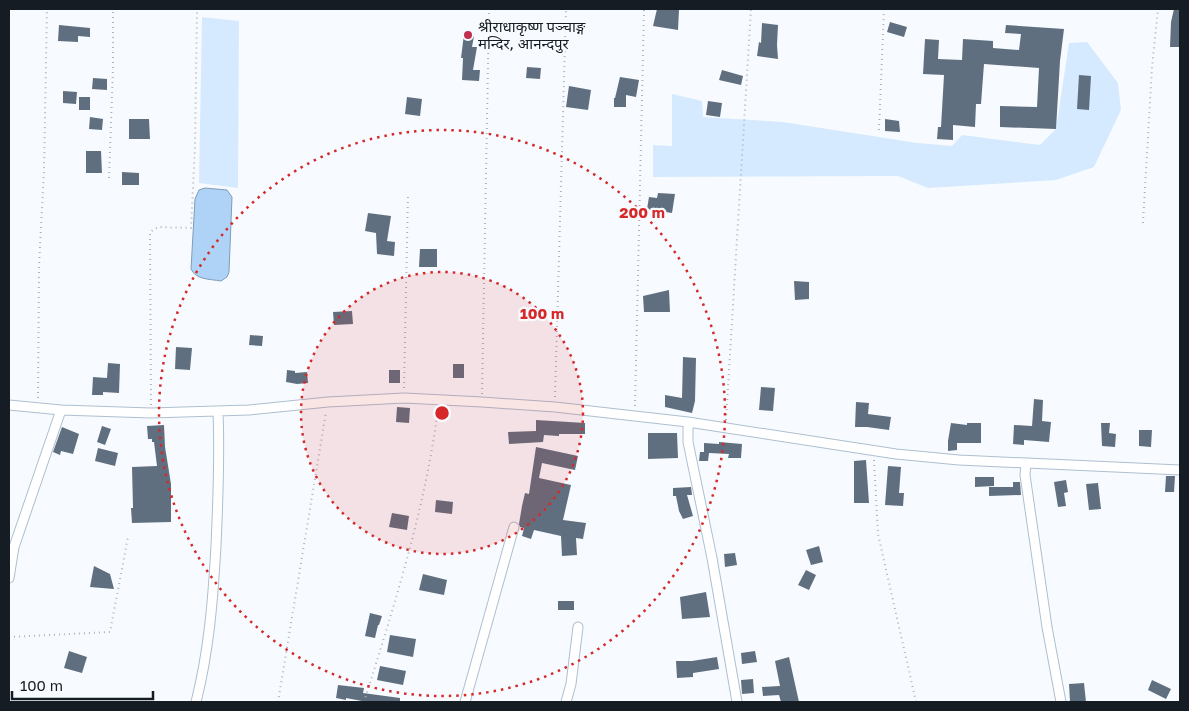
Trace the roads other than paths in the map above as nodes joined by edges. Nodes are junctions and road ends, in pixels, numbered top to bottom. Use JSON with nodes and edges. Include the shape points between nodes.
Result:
{"nodes":[{"id":1,"x":9,"y":405,"type":"edge"},
{"id":2,"x":62,"y":410,"type":"junction"},
{"id":3,"x":218,"y":412,"type":"junction"},
{"id":4,"x":688,"y":422,"type":"junction"},
{"id":5,"x":1026,"y":463,"type":"junction"},
{"id":6,"x":1180,"y":470,"type":"edge"},
{"id":7,"x":514,"y":527,"type":"dead end"},
{"id":8,"x":9,"y":578,"type":"edge"},
{"id":9,"x":578,"y":627,"type":"dead end"},
{"id":10,"x":196,"y":702,"type":"edge"},
{"id":11,"x":464,"y":702,"type":"edge"},
{"id":12,"x":566,"y":702,"type":"edge"},
{"id":13,"x":737,"y":702,"type":"edge"},
{"id":14,"x":1062,"y":702,"type":"edge"}],
"edges":[{"from":1,"to":2,"type":"street"},
{"from":2,"to":3,"type":"street"},
{"from":2,"to":8,"type":"street","via":[[14,547]]},
{"from":3,"to":4,"type":"street","via":[[404,398],[555,407]]},
{"from":3,"to":10,"type":"street","via":[[220,467],[213,606]]},
{"from":4,"to":5,"type":"street","via":[[873,450],[959,460]]},
{"from":4,"to":13,"type":"street","via":[[688,442]]},
{"from":5,"to":6,"type":"street"},
{"from":5,"to":14,"type":"street","via":[[1026,484],[1047,627]]},
{"from":7,"to":11,"type":"street"},
{"from":9,"to":12,"type":"street"}]}
